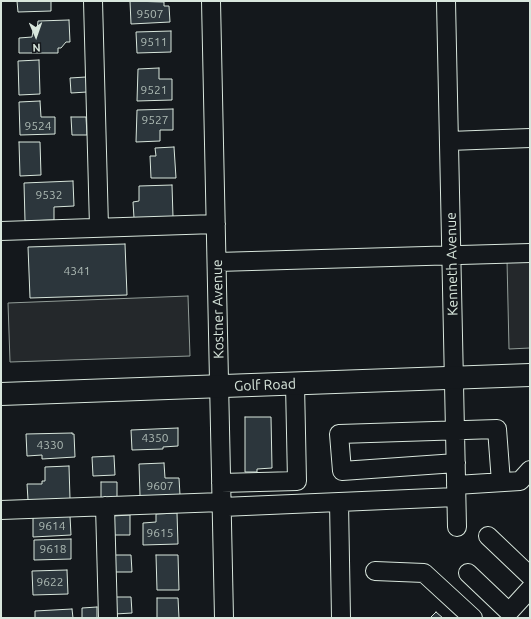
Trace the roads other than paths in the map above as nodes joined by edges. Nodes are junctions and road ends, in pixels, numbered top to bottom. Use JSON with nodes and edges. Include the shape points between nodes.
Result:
{"nodes":[{"id":1,"x":93,"y":1,"type":"edge"},
{"id":2,"x":211,"y":1,"type":"edge"},
{"id":3,"x":446,"y":1,"type":"edge"},
{"id":4,"x":530,"y":138,"type":"edge"},
{"id":5,"x":449,"y":141,"type":"junction"},
{"id":6,"x":216,"y":224,"type":"junction"},
{"id":7,"x":99,"y":227,"type":"junction"},
{"id":8,"x":1,"y":231,"type":"edge"},
{"id":9,"x":530,"y":253,"type":"edge"},
{"id":10,"x":451,"y":256,"type":"junction"},
{"id":11,"x":217,"y":262,"type":"junction"},
{"id":12,"x":530,"y":375,"type":"edge"},
{"id":13,"x":454,"y":378,"type":"junction"},
{"id":14,"x":295,"y":384,"type":"junction"},
{"id":15,"x":219,"y":386,"type":"junction"},
{"id":16,"x":1,"y":394,"type":"edge"},
{"id":17,"x":455,"y":430,"type":"junction"},
{"id":18,"x":456,"y":463,"type":"junction"},
{"id":19,"x":530,"y":470,"type":"edge"},
{"id":20,"x":501,"y":482,"type":"junction"},
{"id":21,"x":221,"y":483,"type":"junction"},
{"id":22,"x":456,"y":491,"type":"junction"},
{"id":23,"x":339,"y":502,"type":"junction"},
{"id":24,"x":222,"y":504,"type":"junction"},
{"id":25,"x":105,"y":506,"type":"junction"},
{"id":26,"x":1,"y":510,"type":"edge"},
{"id":27,"x":457,"y":527,"type":"dead end"},
{"id":28,"x":488,"y":536,"type":"dead end"},
{"id":29,"x":375,"y":571,"type":"dead end"},
{"id":30,"x":468,"y":573,"type":"dead end"},
{"id":31,"x":530,"y":576,"type":"edge"},
{"id":32,"x":530,"y":589,"type":"edge"},
{"id":33,"x":108,"y":618,"type":"edge"},
{"id":34,"x":224,"y":618,"type":"edge"},
{"id":35,"x":341,"y":618,"type":"edge"},
{"id":36,"x":473,"y":618,"type":"edge"}],
"edges":[{"from":1,"to":7,"type":"street"},
{"from":2,"to":6,"type":"street","name":"Kostner Avenue"},
{"from":3,"to":5,"type":"street","name":"Kenneth Avenue"},
{"from":4,"to":5,"type":"street"},
{"from":5,"to":10,"type":"street","name":"Kenneth Avenue"},
{"from":6,"to":7,"type":"street"},
{"from":6,"to":11,"type":"street","name":"Kostner Avenue"},
{"from":7,"to":8,"type":"street"},
{"from":9,"to":10,"type":"street"},
{"from":10,"to":11,"type":"street"},
{"from":10,"to":13,"type":"street","name":"Kenneth Avenue"},
{"from":11,"to":15,"type":"street","name":"Kostner Avenue"},
{"from":12,"to":13,"type":"main road","name":"Golf Road"},
{"from":13,"to":14,"type":"main road","name":"Golf Road"},
{"from":13,"to":17,"type":"street","name":"Kenneth Avenue"},
{"from":14,"to":15,"type":"main road","name":"Golf Road"},
{"from":14,"to":21,"type":"street","via":[[298,481]]},
{"from":15,"to":16,"type":"main road","name":"Golf Road"},
{"from":15,"to":21,"type":"street","name":"Kostner Avenue"},
{"from":17,"to":18,"type":"street","name":"Kenneth Avenue"},
{"from":17,"to":18,"type":"street","via":[[339,434],[342,471]]},
{"from":17,"to":20,"type":"street","via":[[497,429]]},
{"from":18,"to":22,"type":"street","name":"Kenneth Avenue"},
{"from":19,"to":20,"type":"street","via":[[520,481]]},
{"from":20,"to":22,"type":"street"},
{"from":21,"to":24,"type":"street","name":"Kostner Avenue"},
{"from":22,"to":23,"type":"street"},
{"from":22,"to":27,"type":"street","name":"Kenneth Avenue"},
{"from":23,"to":24,"type":"street"},
{"from":23,"to":35,"type":"street"},
{"from":24,"to":25,"type":"street"},
{"from":24,"to":34,"type":"street","name":"Kostner Avenue"},
{"from":25,"to":26,"type":"street"},
{"from":25,"to":33,"type":"street"},
{"from":28,"to":31,"type":"street"},
{"from":29,"to":36,"type":"street","via":[[424,572]]},
{"from":30,"to":32,"type":"street","via":[[510,612]]}]}
